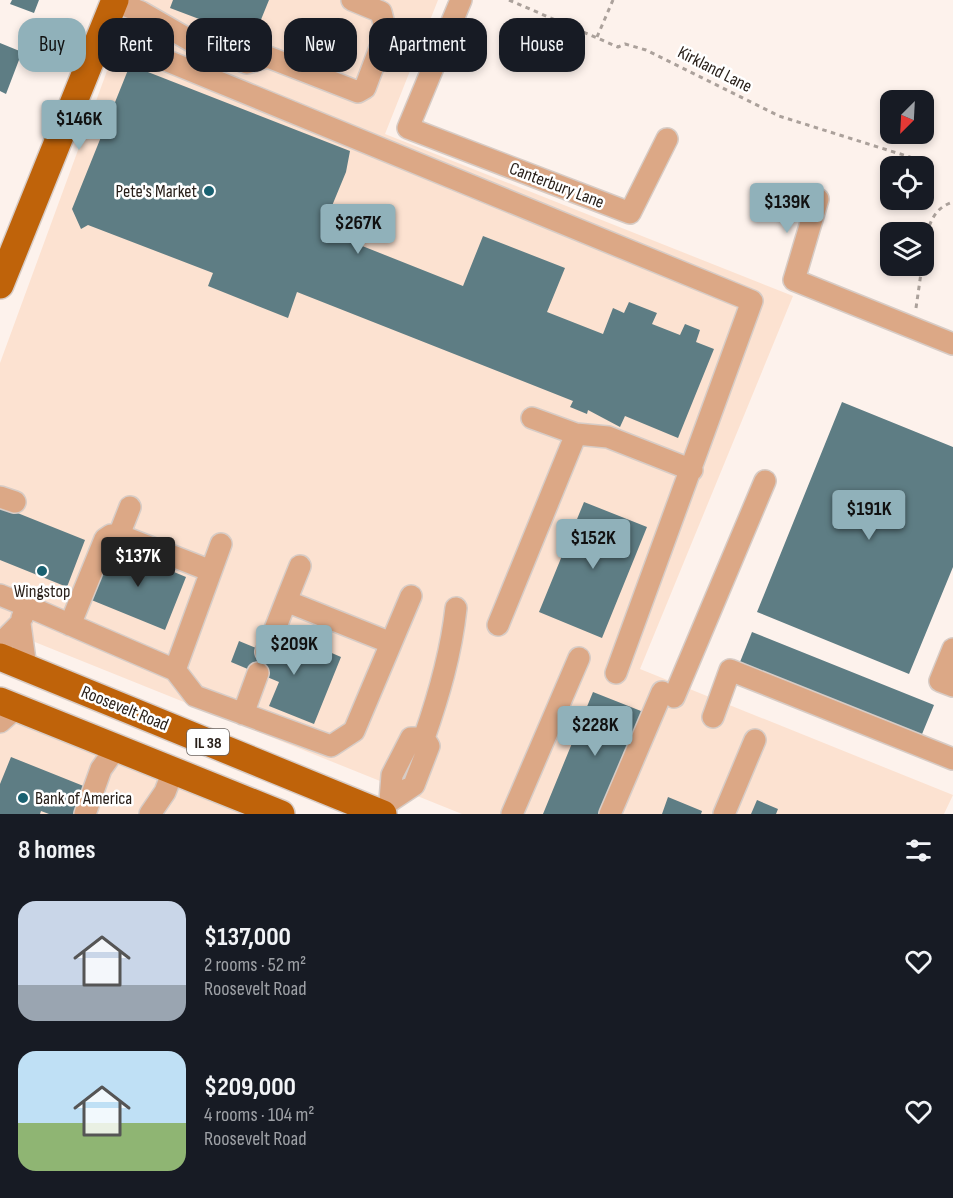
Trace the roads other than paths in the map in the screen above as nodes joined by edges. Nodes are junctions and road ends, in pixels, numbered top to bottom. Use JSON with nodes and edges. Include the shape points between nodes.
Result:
{"nodes":[{"id":1,"x":352,"y":0,"type":"edge"},
{"id":2,"x":460,"y":0,"type":"edge"},
{"id":3,"x":115,"y":1,"type":"edge"},
{"id":4,"x":108,"y":18,"type":"edge"},
{"id":5,"x":98,"y":44,"type":"edge"},
{"id":6,"x":174,"y":64,"type":"edge"},
{"id":7,"x":667,"y":140,"type":"dead end"},
{"id":8,"x":818,"y":199,"type":"dead end"},
{"id":9,"x":0,"y":285,"type":"edge"},
{"id":10,"x":953,"y":344,"type":"edge"},
{"id":11,"x":532,"y":418,"type":"dead end"},
{"id":12,"x":576,"y":434,"type":"junction"},
{"id":13,"x":692,"y":470,"type":"junction"},
{"id":14,"x":765,"y":481,"type":"dead end"},
{"id":15,"x":130,"y":507,"type":"dead end"},
{"id":16,"x":119,"y":535,"type":"junction"},
{"id":17,"x":221,"y":544,"type":"dead end"},
{"id":18,"x":300,"y":566,"type":"dead end"},
{"id":19,"x":211,"y":571,"type":"junction"},
{"id":20,"x":0,"y":595,"type":"edge"},
{"id":21,"x":411,"y":596,"type":"dead end"},
{"id":22,"x":286,"y":601,"type":"junction"},
{"id":23,"x":456,"y":608,"type":"dead end"},
{"id":24,"x":23,"y":615,"type":"junction"},
{"id":25,"x":70,"y":625,"type":"junction"},
{"id":26,"x":498,"y":625,"type":"dead end"},
{"id":27,"x":392,"y":643,"type":"junction"},
{"id":28,"x":0,"y":644,"type":"edge"},
{"id":29,"x":953,"y":649,"type":"edge"},
{"id":30,"x":267,"y":652,"type":"dead end"},
{"id":31,"x":0,"y":657,"type":"edge"},
{"id":32,"x":579,"y":658,"type":"dead end"},
{"id":33,"x":26,"y":668,"type":"junction"},
{"id":34,"x":175,"y":670,"type":"junction"},
{"id":35,"x":258,"y":673,"type":"dead end"},
{"id":36,"x":616,"y":673,"type":"dead end"},
{"id":37,"x":953,"y":686,"type":"edge"},
{"id":38,"x":5,"y":710,"type":"edge"},
{"id":39,"x":243,"y":714,"type":"junction"},
{"id":40,"x":713,"y":717,"type":"dead end"},
{"id":41,"x":755,"y":740,"type":"dead end"},
{"id":42,"x":116,"y":747,"type":"junction"},
{"id":43,"x":953,"y":759,"type":"edge"},
{"id":44,"x":173,"y":771,"type":"junction"},
{"id":45,"x":384,"y":811,"type":"edge"},
{"id":46,"x":85,"y":814,"type":"edge"},
{"id":47,"x":150,"y":814,"type":"edge"},
{"id":48,"x":281,"y":814,"type":"edge"},
{"id":49,"x":512,"y":814,"type":"edge"},
{"id":50,"x":610,"y":814,"type":"edge"},
{"id":51,"x":724,"y":814,"type":"edge"}],
"edges":[{"from":1,"to":3,"type":"street","via":[[381,12],[386,32],[365,88],[358,92],[268,57],[247,63],[193,42]]},
{"from":2,"to":7,"type":"street","name":"Canterbury Lane","via":[[408,128],[630,213]]},
{"from":3,"to":4,"type":"main road"},
{"from":5,"to":9,"type":"main road"},
{"from":6,"to":13,"type":"street","via":[[752,301]]},
{"from":8,"to":10,"type":"street","via":[[794,280]]},
{"from":11,"to":12,"type":"street"},
{"from":12,"to":13,"type":"street","via":[[608,437]]},
{"from":12,"to":26,"type":"street"},
{"from":13,"to":36,"type":"street"},
{"from":14,"to":50,"type":"street"},
{"from":15,"to":16,"type":"street"},
{"from":16,"to":19,"type":"street"},
{"from":16,"to":25,"type":"street","via":[[105,539]]},
{"from":17,"to":19,"type":"street"},
{"from":18,"to":22,"type":"street"},
{"from":19,"to":34,"type":"street"},
{"from":20,"to":24,"type":"street"},
{"from":21,"to":27,"type":"street"},
{"from":22,"to":27,"type":"street"},
{"from":22,"to":30,"type":"street"},
{"from":23,"to":45,"type":"street","via":[[444,681],[424,738],[411,738],[392,775]]},
{"from":24,"to":25,"type":"street"},
{"from":24,"to":28,"type":"street"},
{"from":24,"to":33,"type":"street"},
{"from":25,"to":34,"type":"street"},
{"from":27,"to":39,"type":"street","via":[[354,731],[331,746]]},
{"from":29,"to":37,"type":"street","via":[[940,681]]},
{"from":31,"to":33,"type":"main road","name":"Roosevelt Road","number":"IL 38"},
{"from":32,"to":49,"type":"street"},
{"from":33,"to":45,"type":"main road","name":"Roosevelt Road","number":"IL 38"},
{"from":34,"to":39,"type":"street","via":[[195,696]]},
{"from":35,"to":39,"type":"street"},
{"from":38,"to":42,"type":"main road","number":"IL 38"},
{"from":40,"to":43,"type":"street","via":[[730,670]]},
{"from":41,"to":51,"type":"street"},
{"from":42,"to":44,"type":"main road","number":"IL 38"},
{"from":42,"to":46,"type":"street","via":[[101,769]]},
{"from":44,"to":47,"type":"street"},
{"from":44,"to":48,"type":"main road","number":"IL 38"}]}
